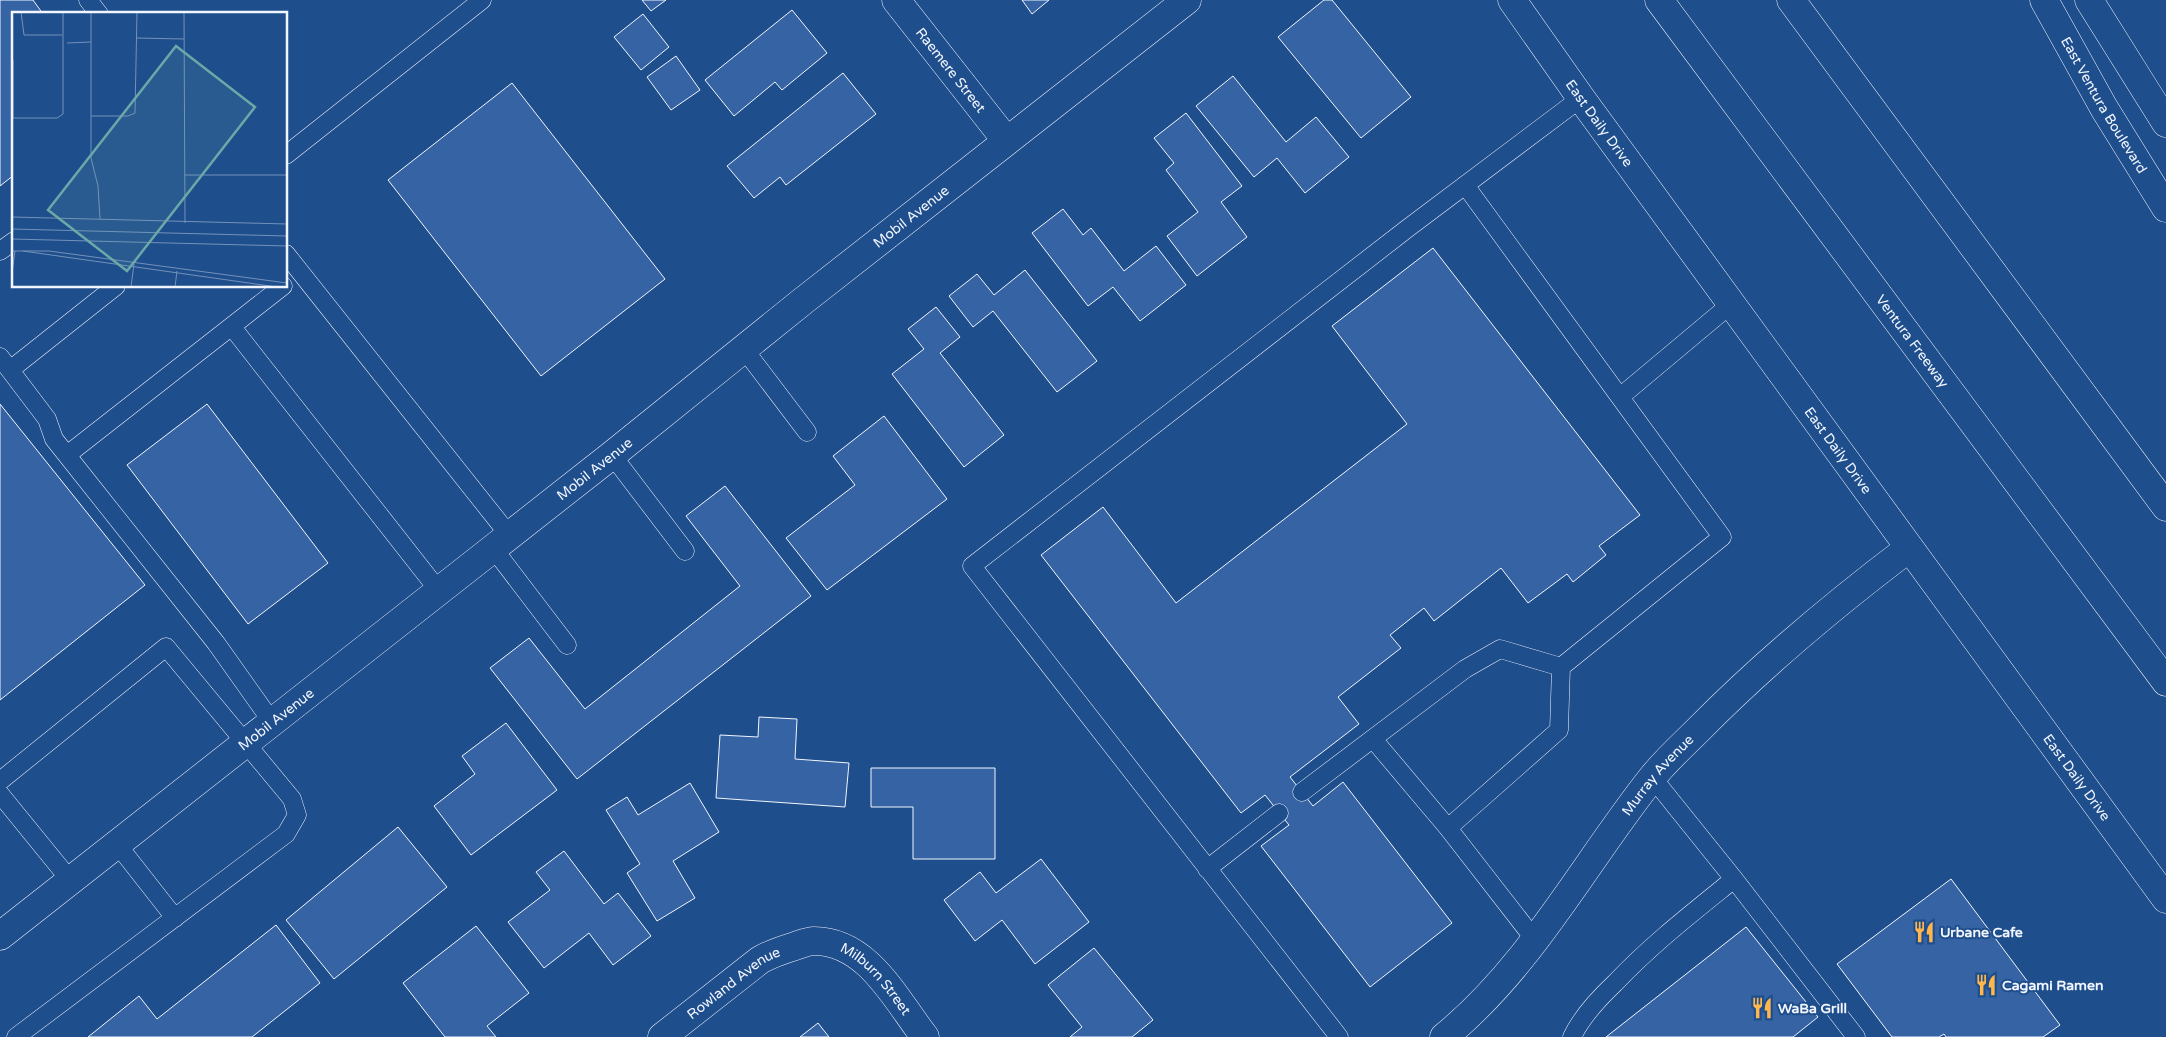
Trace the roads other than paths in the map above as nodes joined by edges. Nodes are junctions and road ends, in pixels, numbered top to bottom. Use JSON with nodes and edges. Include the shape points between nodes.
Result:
{"nodes":[{"id":1,"x":88,"y":0,"type":"edge"},
{"id":2,"x":482,"y":0,"type":"edge"},
{"id":3,"x":896,"y":0,"type":"edge"},
{"id":4,"x":1187,"y":0,"type":"edge"},
{"id":5,"x":1512,"y":0,"type":"edge"},
{"id":6,"x":1659,"y":0,"type":"edge"},
{"id":7,"x":1791,"y":0,"type":"edge"},
{"id":8,"x":2044,"y":0,"type":"edge"},
{"id":9,"x":2089,"y":0,"type":"edge"},
{"id":10,"x":97,"y":12,"type":"edge"},
{"id":11,"x":1581,"y":98,"type":"junction"},
{"id":12,"x":2166,"y":123,"type":"edge"},
{"id":13,"x":1006,"y":140,"type":"junction"},
{"id":14,"x":288,"y":153,"type":"edge"},
{"id":15,"x":1465,"y":185,"type":"junction"},
{"id":16,"x":2166,"y":208,"type":"edge"},
{"id":17,"x":12,"y":242,"type":"edge"},
{"id":18,"x":0,"y":251,"type":"edge"},
{"id":19,"x":288,"y":256,"type":"edge"},
{"id":20,"x":301,"y":272,"type":"junction"},
{"id":21,"x":288,"y":283,"type":"edge"},
{"id":22,"x":113,"y":288,"type":"edge"},
{"id":23,"x":281,"y":288,"type":"edge"},
{"id":24,"x":1731,"y":304,"type":"junction"},
{"id":25,"x":232,"y":327,"type":"junction"},
{"id":26,"x":744,"y":349,"type":"junction"},
{"id":27,"x":5,"y":364,"type":"edge"},
{"id":28,"x":1620,"y":397,"type":"junction"},
{"id":29,"x":807,"y":432,"type":"dead end"},
{"id":30,"x":67,"y":455,"type":"junction"},
{"id":31,"x":612,"y":455,"type":"junction"},
{"id":32,"x":2166,"y":507,"type":"edge"},
{"id":33,"x":501,"y":542,"type":"junction"},
{"id":34,"x":1909,"y":548,"type":"junction"},
{"id":35,"x":685,"y":551,"type":"dead end"},
{"id":36,"x":438,"y":591,"type":"junction"},
{"id":37,"x":567,"y":645,"type":"dead end"},
{"id":38,"x":1560,"y":667,"type":"junction"},
{"id":39,"x":2166,"y":682,"type":"edge"},
{"id":40,"x":272,"y":722,"type":"junction"},
{"id":41,"x":1373,"y":739,"type":"junction"},
{"id":42,"x":246,"y":743,"type":"junction"},
{"id":43,"x":1652,"y":778,"type":"junction"},
{"id":44,"x":0,"y":781,"type":"edge"},
{"id":45,"x":1302,"y":792,"type":"dead end"},
{"id":46,"x":0,"y":794,"type":"edge"},
{"id":47,"x":1279,"y":813,"type":"dead end"},
{"id":48,"x":1448,"y":828,"type":"junction"},
{"id":49,"x":117,"y":844,"type":"junction"},
{"id":50,"x":1207,"y":869,"type":"junction"},
{"id":51,"x":1734,"y":879,"type":"junction"},
{"id":52,"x":70,"y":880,"type":"junction"},
{"id":53,"x":2166,"y":899,"type":"edge"},
{"id":54,"x":175,"y":918,"type":"junction"},
{"id":55,"x":0,"y":936,"type":"edge"},
{"id":56,"x":1535,"y":940,"type":"junction"},
{"id":57,"x":813,"y":941,"type":"joint"},
{"id":58,"x":16,"y":1037,"type":"edge"},
{"id":59,"x":662,"y":1037,"type":"edge"},
{"id":60,"x":925,"y":1037,"type":"edge"},
{"id":61,"x":1340,"y":1037,"type":"edge"},
{"id":62,"x":1444,"y":1037,"type":"edge"},
{"id":63,"x":1572,"y":1037,"type":"edge"},
{"id":64,"x":1856,"y":1037,"type":"edge"}],
"edges":[{"from":1,"to":10,"type":"lane"},
{"from":2,"to":14,"type":"lane"},
{"from":3,"to":13,"type":"main road","name":"Raemere Street"},
{"from":4,"to":13,"type":"main road","name":"Mobil Avenue"},
{"from":5,"to":11,"type":"main road","name":"East Daily Drive"},
{"from":6,"to":39,"type":"main road","name":"Ventura Freeway"},
{"from":7,"to":32,"type":"main road"},
{"from":8,"to":16,"type":"main road","name":"East Ventura Boulevard","via":[[2104,108]]},
{"from":9,"to":12,"type":"main road"},
{"from":11,"to":15,"type":"lane"},
{"from":11,"to":24,"type":"main road","name":"East Daily Drive"},
{"from":13,"to":26,"type":"main road","name":"Mobil Avenue"},
{"from":15,"to":28,"type":"lane"},
{"from":15,"to":50,"type":"lane","via":[[972,566]]},
{"from":17,"to":18,"type":"lane"},
{"from":19,"to":20,"type":"lane"},
{"from":20,"to":21,"type":"lane"},
{"from":20,"to":33,"type":"lane"},
{"from":22,"to":27,"type":"lane"},
{"from":23,"to":25,"type":"lane"},
{"from":24,"to":28,"type":"lane"},
{"from":24,"to":34,"type":"main road","name":"East Daily Drive"},
{"from":25,"to":30,"type":"lane"},
{"from":25,"to":36,"type":"lane"},
{"from":26,"to":29,"type":"lane"},
{"from":26,"to":31,"type":"main road","name":"Mobil Avenue"},
{"from":27,"to":30,"type":"lane","via":[[47,419],[54,439]]},
{"from":28,"to":38,"type":"lane","via":[[1722,537]]},
{"from":30,"to":40,"type":"lane","via":[[216,643]]},
{"from":31,"to":33,"type":"main road","name":"Mobil Avenue"},
{"from":31,"to":35,"type":"lane"},
{"from":33,"to":36,"type":"main road","name":"Mobil Avenue"},
{"from":33,"to":37,"type":"lane"},
{"from":34,"to":43,"type":"main road","name":"Murray Avenue","via":[[1857,587],[1737,690]]},
{"from":34,"to":53,"type":"main road","name":"East Daily Drive"},
{"from":36,"to":40,"type":"main road","name":"Mobil Avenue"},
{"from":38,"to":41,"type":"lane","via":[[1500,649],[1465,669]]},
{"from":38,"to":48,"type":"lane","via":[[1559,730]]},
{"from":40,"to":42,"type":"main road","name":"Mobil Avenue"},
{"from":41,"to":45,"type":"lane"},
{"from":41,"to":48,"type":"lane"},
{"from":42,"to":44,"type":"lane","via":[[166,647]]},
{"from":42,"to":49,"type":"main road","name":"Mobil Avenue"},
{"from":42,"to":54,"type":"lane","via":[[292,799],[297,815],[286,834]]},
{"from":43,"to":51,"type":"lane"},
{"from":43,"to":56,"type":"main road","name":"Murray Avenue"},
{"from":46,"to":52,"type":"lane"},
{"from":47,"to":50,"type":"lane"},
{"from":48,"to":56,"type":"lane"},
{"from":49,"to":52,"type":"main road","name":"Mobil Avenue"},
{"from":49,"to":54,"type":"lane"},
{"from":50,"to":61,"type":"lane"},
{"from":51,"to":63,"type":"lane","via":[[1645,950],[1594,1004]]},
{"from":51,"to":64,"type":"lane"},
{"from":52,"to":55,"type":"main road","name":"Mobil Avenue"},
{"from":54,"to":58,"type":"lane"},
{"from":56,"to":62,"type":"main road","name":"Murray Avenue","via":[[1502,981]]},
{"from":57,"to":59,"type":"main road","name":"Rowland Avenue","via":[[773,952],[760,960]]},
{"from":57,"to":60,"type":"main road","name":"Milburn Street","via":[[839,946],[864,960]]}]}
